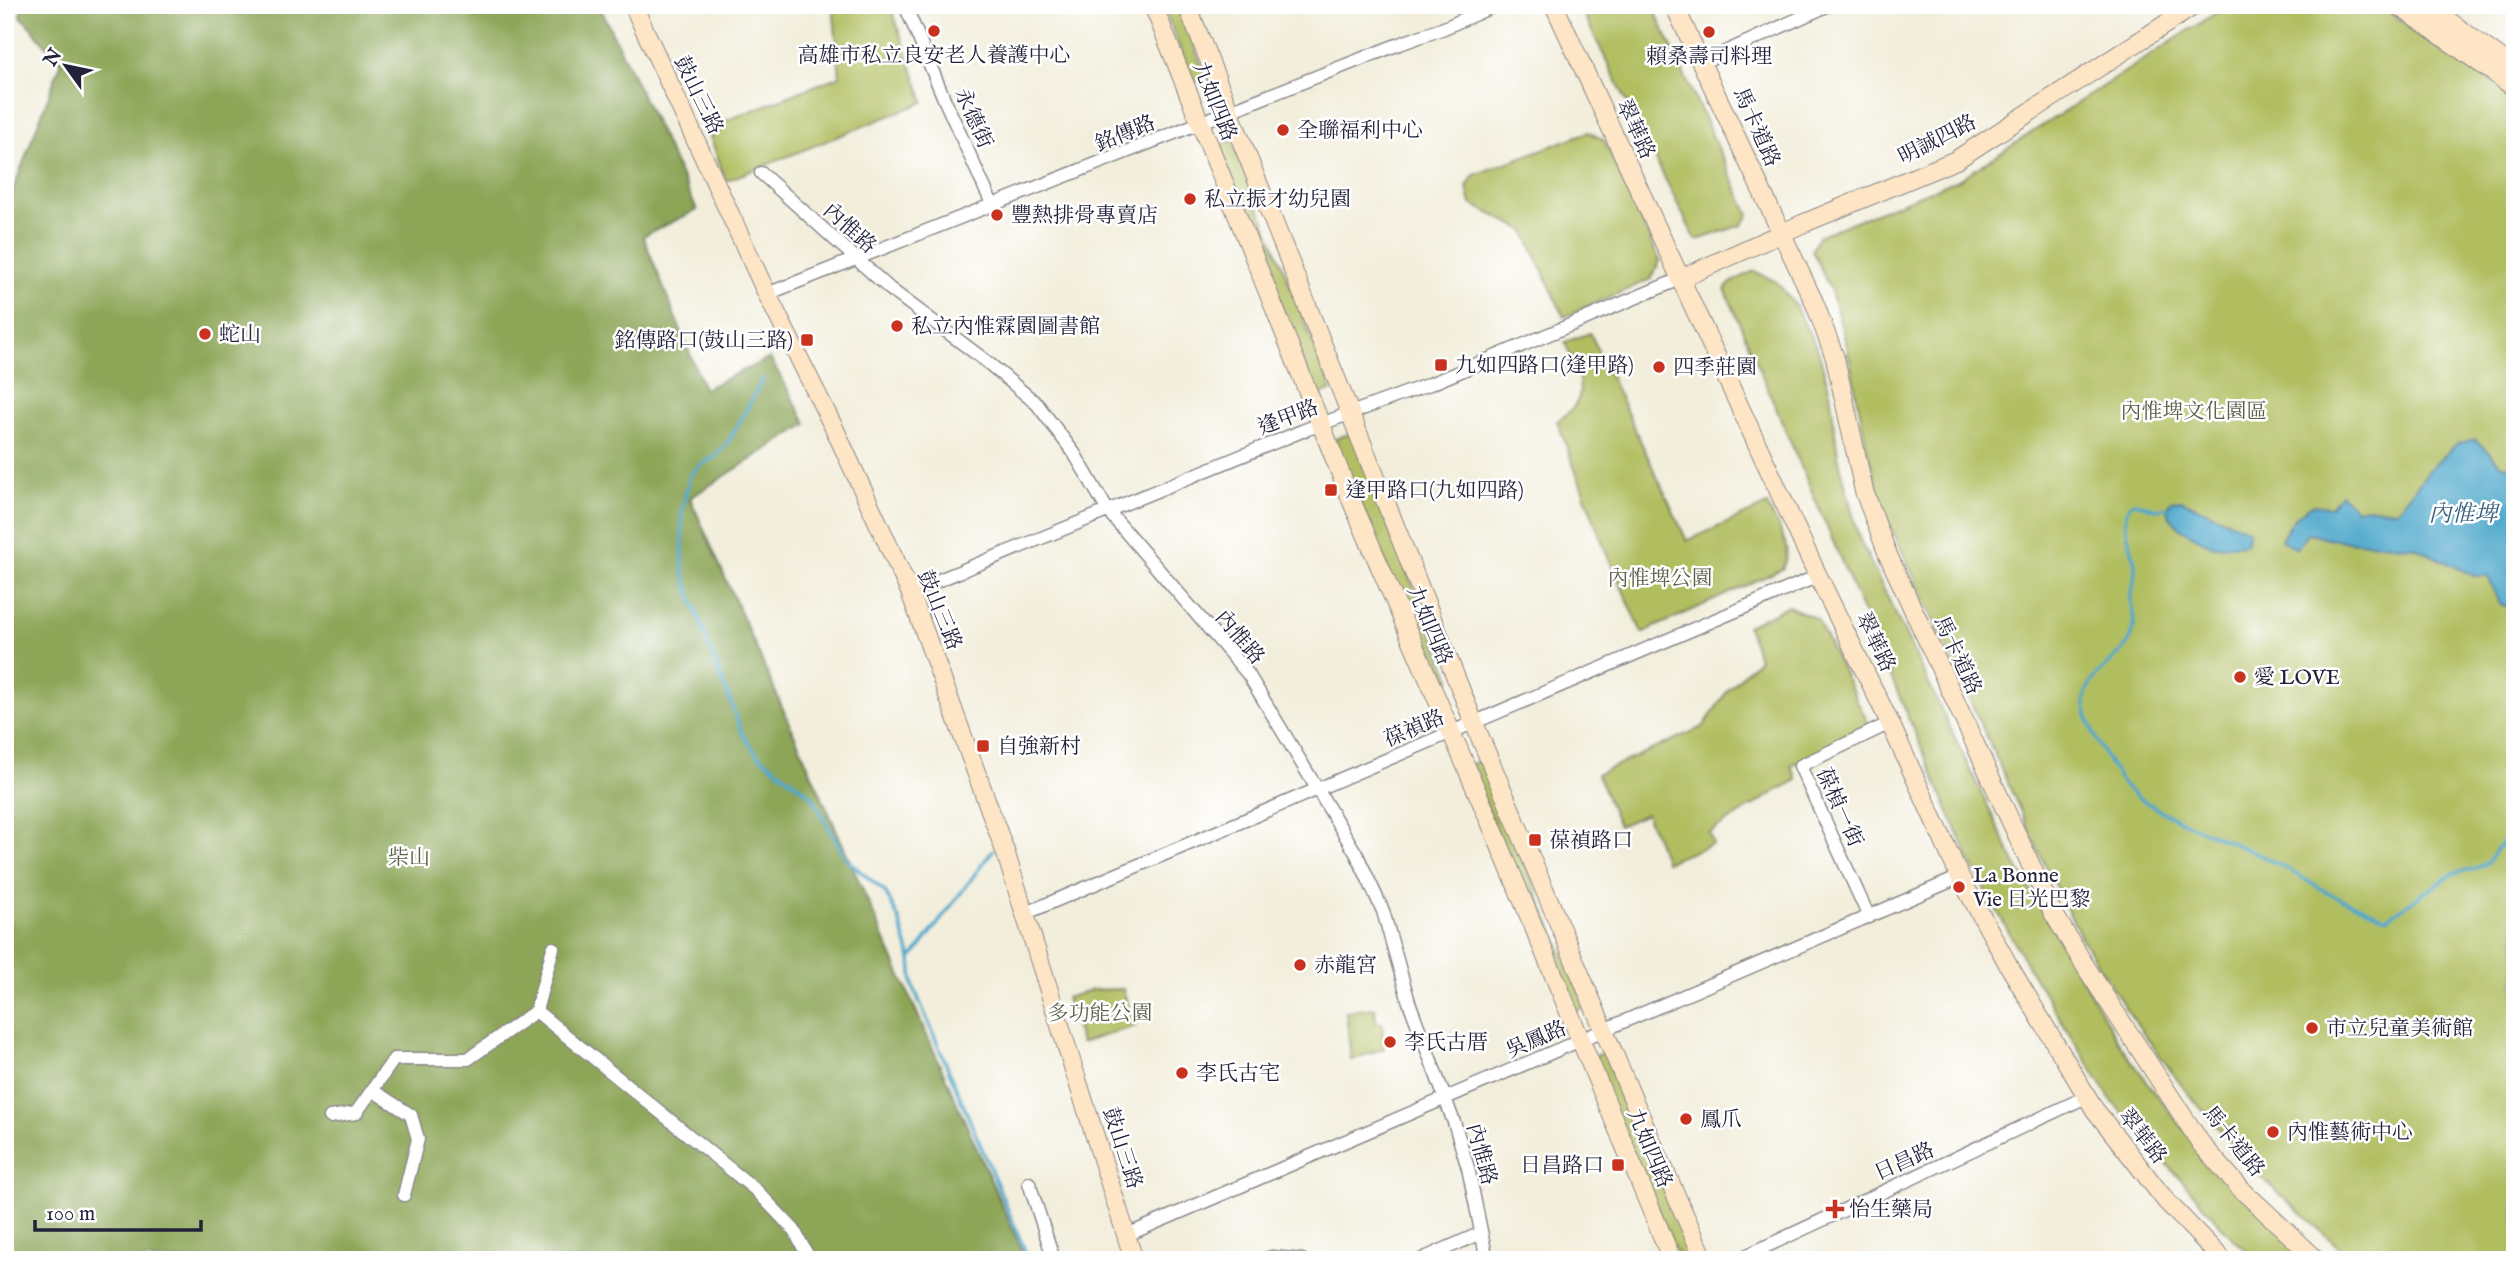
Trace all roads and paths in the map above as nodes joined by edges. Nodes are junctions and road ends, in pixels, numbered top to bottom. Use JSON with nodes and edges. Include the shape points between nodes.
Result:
{"nodes":[{"id":1,"x":9,"y":5,"type":"edge"},
{"id":2,"x":633,"y":5,"type":"edge"},
{"id":3,"x":905,"y":5,"type":"edge"},
{"id":4,"x":1153,"y":5,"type":"edge"},
{"id":5,"x":1187,"y":5,"type":"edge"},
{"id":6,"x":1496,"y":5,"type":"edge"},
{"id":7,"x":1554,"y":5,"type":"edge"},
{"id":8,"x":1674,"y":5,"type":"edge"},
{"id":9,"x":1829,"y":5,"type":"edge"},
{"id":10,"x":2195,"y":5,"type":"edge"},
{"id":11,"x":2398,"y":5,"type":"edge"},
{"id":12,"x":2427,"y":5,"type":"edge"},
{"id":13,"x":5,"y":18,"type":"edge"},
{"id":14,"x":1703,"y":62,"type":"junction"},
{"id":15,"x":2515,"y":69,"type":"edge"},
{"id":16,"x":2515,"y":88,"type":"edge"},
{"id":17,"x":1229,"y":113,"type":"junction"},
{"id":18,"x":1200,"y":124,"type":"junction"},
{"id":19,"x":761,"y":173,"type":"dead end"},
{"id":20,"x":993,"y":206,"type":"junction"},
{"id":21,"x":1782,"y":234,"type":"junction"},
{"id":22,"x":856,"y":260,"type":"junction"},
{"id":23,"x":1680,"y":279,"type":"junction"},
{"id":24,"x":767,"y":294,"type":"junction"},
{"id":25,"x":1352,"y":414,"type":"junction"},
{"id":26,"x":1321,"y":424,"type":"junction"},
{"id":27,"x":1108,"y":511,"type":"junction"},
{"id":28,"x":1818,"y":576,"type":"junction"},
{"id":29,"x":910,"y":592,"type":"junction"},
{"id":30,"x":1474,"y":723,"type":"junction"},
{"id":31,"x":1891,"y":723,"type":"junction"},
{"id":32,"x":1451,"y":732,"type":"junction"},
{"id":33,"x":1318,"y":790,"type":"junction"},
{"id":34,"x":1960,"y":877,"type":"junction"},
{"id":35,"x":1024,"y":914,"type":"junction"},
{"id":36,"x":1869,"y":916,"type":"junction"},
{"id":37,"x":553,"y":948,"type":"dead end"},
{"id":38,"x":536,"y":1011,"type":"junction"},
{"id":39,"x":1604,"y":1031,"type":"junction"},
{"id":40,"x":1581,"y":1041,"type":"junction"},
{"id":41,"x":372,"y":1090,"type":"junction"},
{"id":42,"x":2086,"y":1097,"type":"junction"},
{"id":43,"x":1445,"y":1099,"type":"junction"},
{"id":44,"x":330,"y":1117,"type":"dead end"},
{"id":45,"x":1029,"y":1183,"type":"dead end"},
{"id":46,"x":404,"y":1195,"type":"dead end"},
{"id":47,"x":1481,"y":1233,"type":"junction"},
{"id":48,"x":1127,"y":1236,"type":"junction"},
{"id":49,"x":1354,"y":1257,"type":"dead end"},
{"id":50,"x":810,"y":1260,"type":"edge"},
{"id":51,"x":1054,"y":1260,"type":"edge"},
{"id":52,"x":1135,"y":1260,"type":"edge"},
{"id":53,"x":1262,"y":1260,"type":"edge"},
{"id":54,"x":1302,"y":1260,"type":"edge"},
{"id":55,"x":1330,"y":1260,"type":"edge"},
{"id":56,"x":1420,"y":1260,"type":"edge"},
{"id":57,"x":1487,"y":1260,"type":"edge"},
{"id":58,"x":1672,"y":1260,"type":"edge"},
{"id":59,"x":1701,"y":1260,"type":"edge"},
{"id":60,"x":1737,"y":1260,"type":"edge"},
{"id":61,"x":2223,"y":1260,"type":"edge"},
{"id":62,"x":2317,"y":1260,"type":"edge"}],
"edges":[{"from":1,"to":13,"type":"street"},
{"from":2,"to":24,"type":"street","name":"鼓山三路"},
{"from":3,"to":20,"type":"street","name":"永德街"},
{"from":4,"to":18,"type":"street","name":"九如四路"},
{"from":5,"to":17,"type":"street","name":"九如四路"},
{"from":6,"to":17,"type":"street","name":"銘傳路"},
{"from":7,"to":23,"type":"street","name":"翠華路"},
{"from":8,"to":14,"type":"street","name":"馬卡道路"},
{"from":9,"to":14,"type":"street"},
{"from":10,"to":21,"type":"street","name":"明誠四路","via":[[1956,160]]},
{"from":11,"to":16,"type":"street"},
{"from":12,"to":15,"type":"street"},
{"from":14,"to":21,"type":"street","name":"馬卡道路"},
{"from":17,"to":18,"type":"street","name":"銘傳路"},
{"from":17,"to":25,"type":"street","name":"九如四路"},
{"from":18,"to":20,"type":"street","name":"銘傳路"},
{"from":18,"to":26,"type":"street","name":"九如四路"},
{"from":19,"to":22,"type":"street","name":"內惟路"},
{"from":20,"to":22,"type":"street","name":"銘傳路"},
{"from":21,"to":23,"type":"street","name":"明誠四路"},
{"from":21,"to":62,"type":"street","name":"馬卡道路","via":[[1835,358],[1874,523],[2052,911],[2202,1145],[2241,1189]]},
{"from":22,"to":24,"type":"street","name":"銘傳路"},
{"from":22,"to":27,"type":"street","name":"內惟路","via":[[1037,404],[1074,453]]},
{"from":23,"to":25,"type":"street","name":"逢甲路"},
{"from":23,"to":28,"type":"street","name":"翠華路"},
{"from":24,"to":29,"type":"street","name":"鼓山三路"},
{"from":25,"to":26,"type":"street","name":"逢甲路"},
{"from":25,"to":30,"type":"street","name":"九如四路"},
{"from":26,"to":27,"type":"street","name":"逢甲路"},
{"from":26,"to":32,"type":"street","name":"九如四路"},
{"from":27,"to":29,"type":"street","name":"逢甲路"},
{"from":27,"to":33,"type":"street","name":"內惟路","via":[[1248,674]]},
{"from":28,"to":30,"type":"street","name":"葆禎路"},
{"from":28,"to":31,"type":"street","name":"翠華路"},
{"from":29,"to":35,"type":"street","name":"鼓山三路","via":[[966,739]]},
{"from":30,"to":32,"type":"street","name":"葆禎路"},
{"from":30,"to":39,"type":"street","name":"九如四路"},
{"from":31,"to":34,"type":"street","name":"翠華路"},
{"from":31,"to":36,"type":"street","name":"葆楨一街","via":[[1800,766]]},
{"from":32,"to":33,"type":"street","name":"葆禎路"},
{"from":32,"to":40,"type":"street","name":"九如四路"},
{"from":33,"to":35,"type":"street","name":"葆禎路"},
{"from":33,"to":43,"type":"street","name":"內惟路","via":[[1357,855],[1382,911]]},
{"from":34,"to":36,"type":"street","name":"吳鳳路"},
{"from":34,"to":42,"type":"street","name":"翠華路"},
{"from":35,"to":48,"type":"street","name":"鼓山三路"},
{"from":36,"to":39,"type":"street","name":"吳鳳路"},
{"from":37,"to":38,"type":"street"},
{"from":38,"to":41,"type":"street","via":[[468,1059],[394,1059]]},
{"from":38,"to":50,"type":"street","via":[[757,1191],[794,1230]]},
{"from":39,"to":40,"type":"street","name":"吳鳳路"},
{"from":39,"to":59,"type":"street","name":"九如四路"},
{"from":40,"to":43,"type":"street","name":"吳鳳路"},
{"from":40,"to":58,"type":"street","name":"九如四路"},
{"from":41,"to":44,"type":"street","via":[[356,1113]]},
{"from":41,"to":46,"type":"street","via":[[411,1115],[418,1139]]},
{"from":42,"to":60,"type":"street","name":"日昌路"},
{"from":42,"to":61,"type":"street","name":"翠華路","via":[[2166,1201]]},
{"from":43,"to":47,"type":"street","name":"內惟路","via":[[1468,1168]]},
{"from":43,"to":48,"type":"street","name":"吳鳳路"},
{"from":45,"to":51,"type":"street"},
{"from":47,"to":56,"type":"street"},
{"from":47,"to":57,"type":"street","name":"內惟路"},
{"from":48,"to":52,"type":"street","name":"鼓山三路"},
{"from":49,"to":55,"type":"street"},
{"from":53,"to":54,"type":"street"}]}
